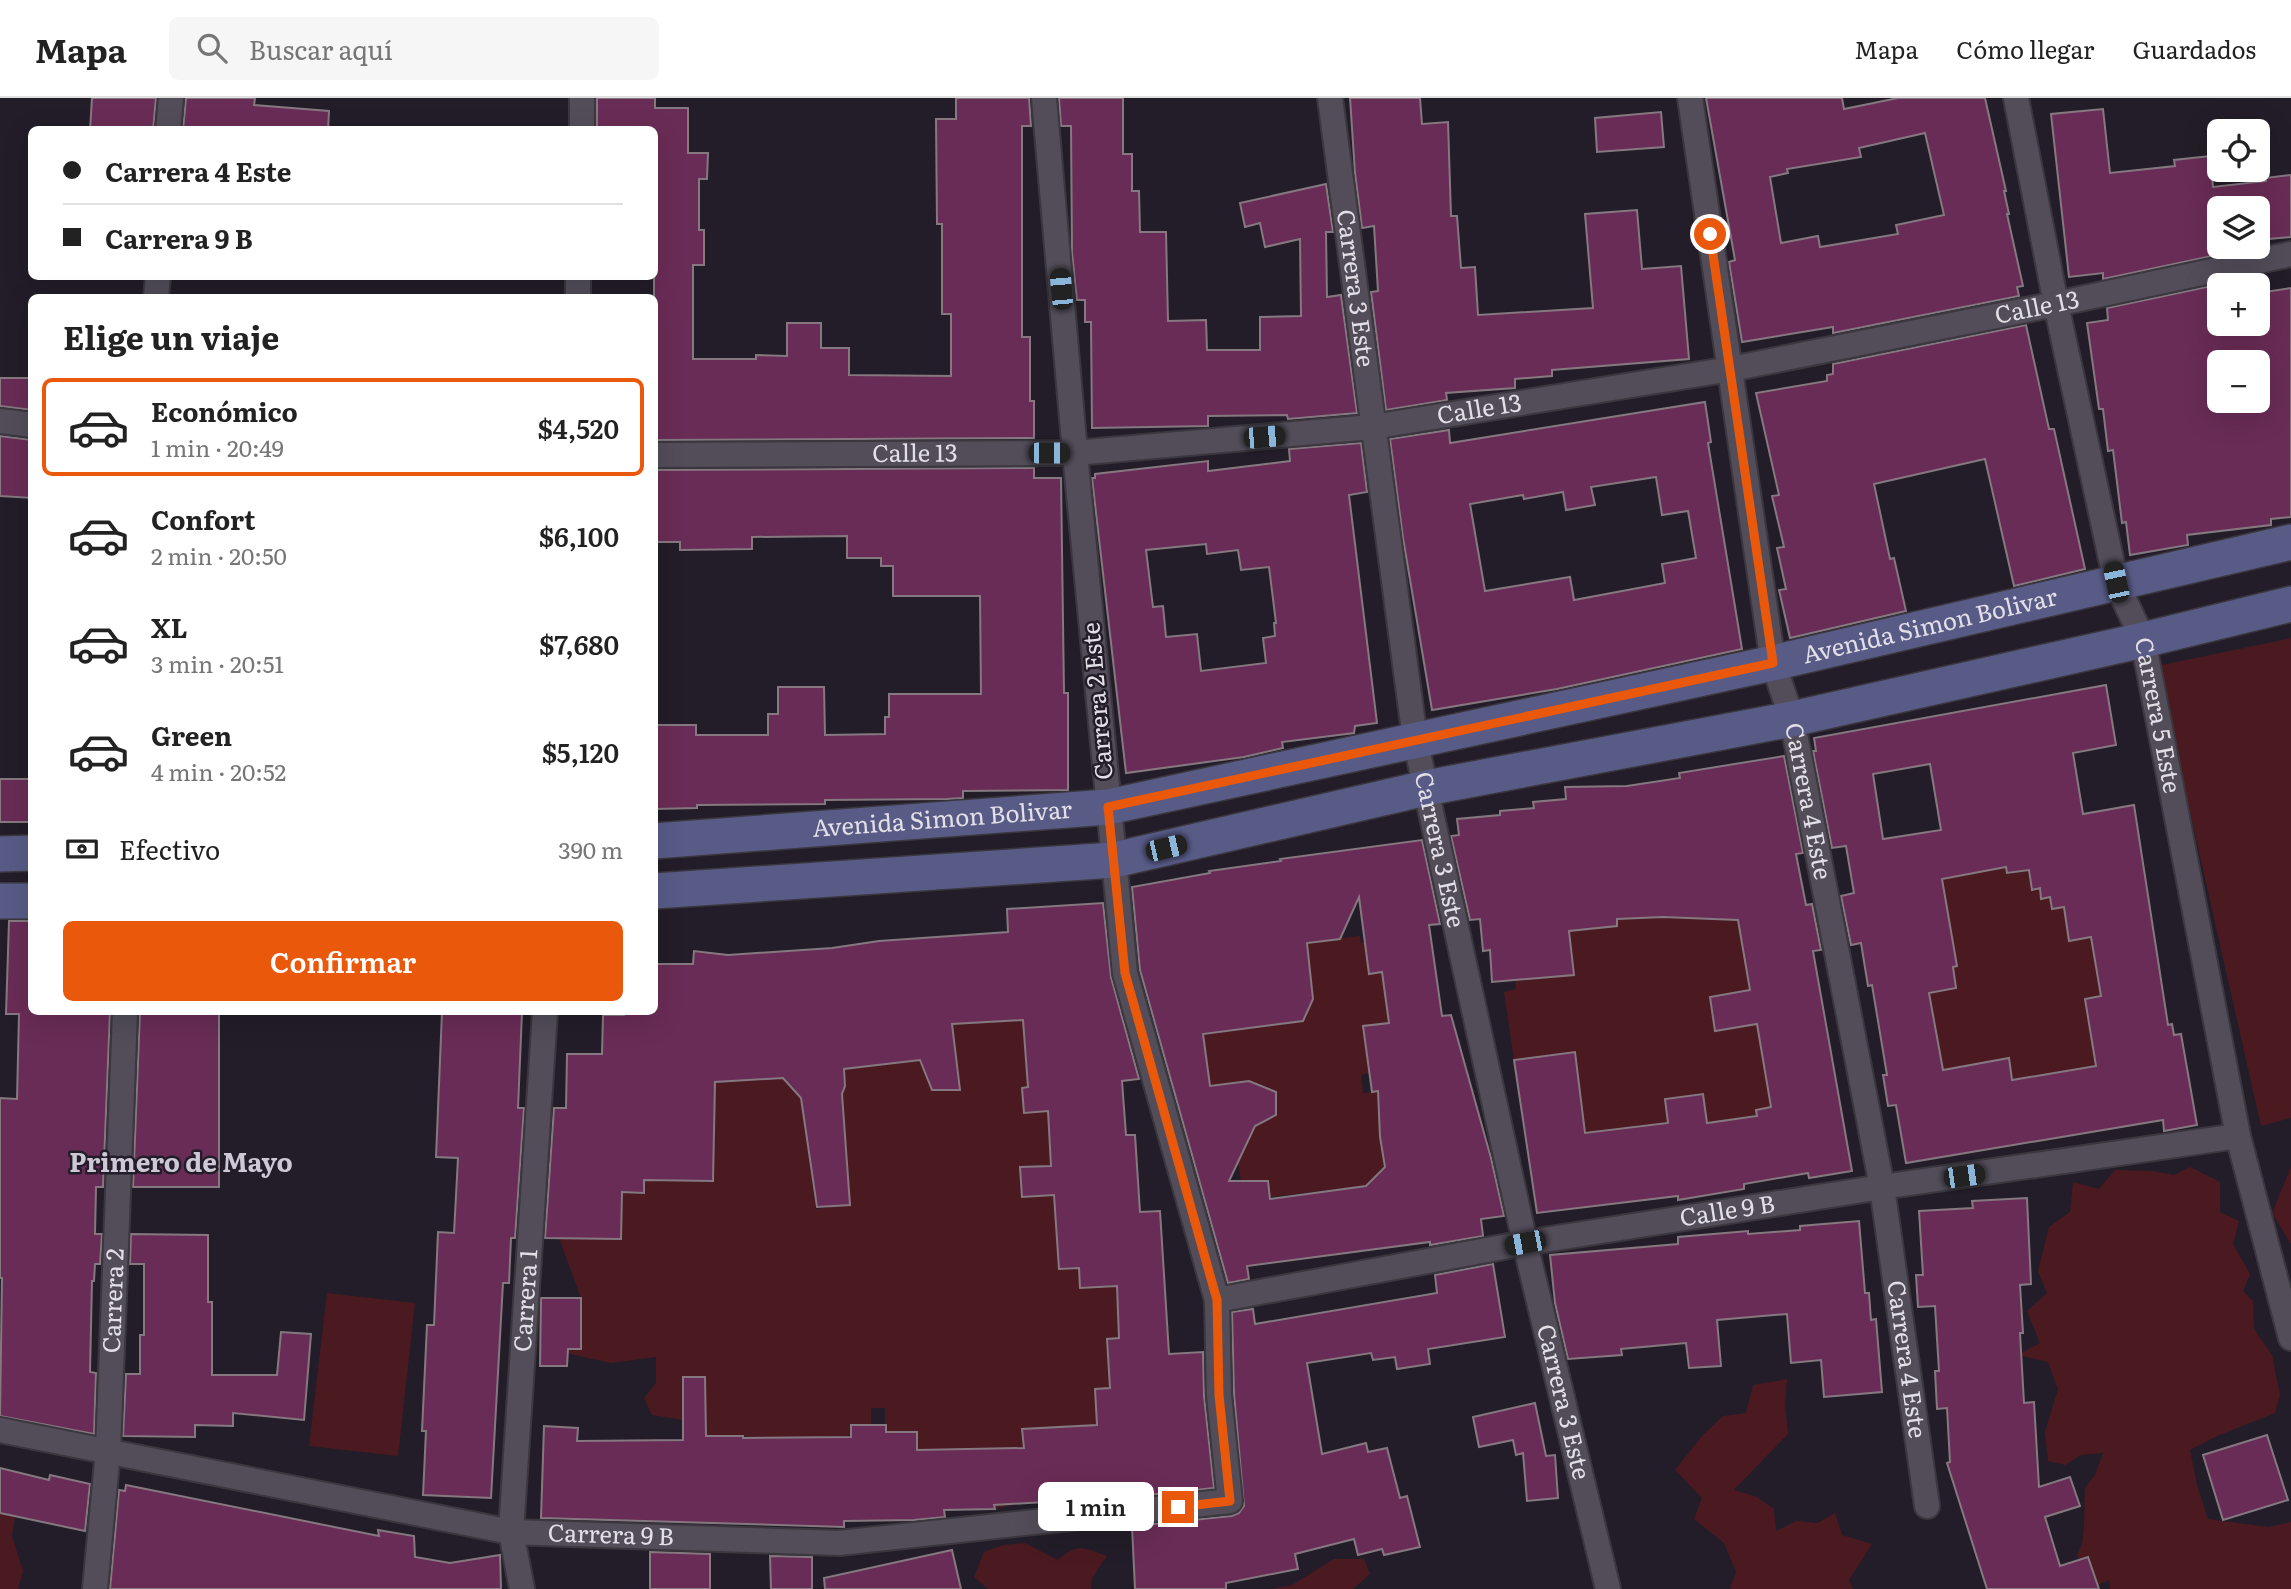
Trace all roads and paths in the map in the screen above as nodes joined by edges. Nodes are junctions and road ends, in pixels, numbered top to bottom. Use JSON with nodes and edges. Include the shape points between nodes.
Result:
{"nodes":[{"id":1,"x":171,"y":98,"type":"edge"},
{"id":2,"x":582,"y":98,"type":"edge"},
{"id":3,"x":1044,"y":98,"type":"edge"},
{"id":4,"x":1330,"y":98,"type":"edge"},
{"id":5,"x":1690,"y":98,"type":"edge"},
{"id":6,"x":2015,"y":98,"type":"edge"},
{"id":7,"x":169,"y":126,"type":"edge"},
{"id":8,"x":582,"y":126,"type":"edge"},
{"id":9,"x":2291,"y":254,"type":"edge"},
{"id":10,"x":2056,"y":304,"type":"junction"},
{"id":11,"x":1731,"y":369,"type":"junction"},
{"id":12,"x":0,"y":421,"type":"edge"},
{"id":13,"x":28,"y":424,"type":"edge"},
{"id":14,"x":1372,"y":427,"type":"junction"},
{"id":15,"x":1075,"y":453,"type":"junction"},
{"id":16,"x":658,"y":454,"type":"edge"},
{"id":17,"x":2291,"y":542,"type":"edge"},
{"id":18,"x":2116,"y":582,"type":"junction"},
{"id":19,"x":2291,"y":604,"type":"edge"},
{"id":20,"x":2143,"y":640,"type":"junction"},
{"id":21,"x":1773,"y":663,"type":"junction"},
{"id":22,"x":1792,"y":719,"type":"junction"},
{"id":23,"x":1415,"y":739,"type":"junction"},
{"id":24,"x":1426,"y":788,"type":"junction"},
{"id":25,"x":1108,"y":807,"type":"junction"},
{"id":26,"x":658,"y":841,"type":"edge"},
{"id":27,"x":28,"y":853,"type":"edge"},
{"id":28,"x":0,"y":854,"type":"edge"},
{"id":29,"x":1114,"y":860,"type":"junction"},
{"id":30,"x":658,"y":891,"type":"edge"},
{"id":31,"x":0,"y":901,"type":"edge"},
{"id":32,"x":28,"y":901,"type":"edge"},
{"id":33,"x":125,"y":1015,"type":"edge"},
{"id":34,"x":545,"y":1015,"type":"edge"},
{"id":35,"x":2238,"y":1136,"type":"junction"},
{"id":36,"x":1882,"y":1188,"type":"junction"},
{"id":37,"x":1525,"y":1243,"type":"junction"},
{"id":38,"x":1217,"y":1300,"type":"junction"},
{"id":39,"x":2291,"y":1338,"type":"edge"},
{"id":40,"x":0,"y":1430,"type":"edge"},
{"id":41,"x":108,"y":1451,"type":"junction"},
{"id":42,"x":1230,"y":1501,"type":"joint"},
{"id":43,"x":1927,"y":1506,"type":"dead end"},
{"id":44,"x":511,"y":1532,"type":"junction"},
{"id":45,"x":95,"y":1589,"type":"edge"},
{"id":46,"x":522,"y":1589,"type":"edge"},
{"id":47,"x":1608,"y":1589,"type":"edge"}],
"edges":[{"from":1,"to":7,"type":"street"},
{"from":2,"to":8,"type":"street"},
{"from":3,"to":15,"type":"street","name":"Carrera 2 Este"},
{"from":4,"to":14,"type":"street","name":"Carrera 3 Este"},
{"from":5,"to":11,"type":"street","name":"Carrera 4 Este"},
{"from":6,"to":10,"type":"street","name":"Carrera 5 Este"},
{"from":9,"to":10,"type":"street","name":"Calle 13"},
{"from":10,"to":11,"type":"street","name":"Calle 13"},
{"from":10,"to":18,"type":"street","name":"Carrera 5 Este"},
{"from":11,"to":14,"type":"street","name":"Calle 13"},
{"from":11,"to":21,"type":"street","name":"Carrera 4 Este"},
{"from":12,"to":13,"type":"street"},
{"from":14,"to":15,"type":"street","name":"Calle 13"},
{"from":14,"to":23,"type":"street","name":"Carrera 3 Este"},
{"from":15,"to":16,"type":"street","name":"Calle 13"},
{"from":15,"to":25,"type":"street","name":"Carrera 2 Este"},
{"from":17,"to":18,"type":"main road","name":"Avenida Simon Bolivar"},
{"from":18,"to":20,"type":"street","name":"Carrera 5 Este"},
{"from":18,"to":21,"type":"main road","name":"Avenida Simon Bolivar"},
{"from":19,"to":20,"type":"main road"},
{"from":20,"to":22,"type":"main road"},
{"from":20,"to":35,"type":"street","name":"Carrera 5 Este"},
{"from":21,"to":22,"type":"street","name":"Carrera 4 Este"},
{"from":21,"to":23,"type":"main road","name":"Avenida Simon Bolivar"},
{"from":22,"to":24,"type":"main road"},
{"from":22,"to":36,"type":"street","name":"Carrera 4 Este"},
{"from":23,"to":24,"type":"street","name":"Carrera 3 Este"},
{"from":23,"to":25,"type":"main road","name":"Avenida Simon Bolivar"},
{"from":24,"to":29,"type":"main road"},
{"from":24,"to":37,"type":"street","name":"Carrera 3 Este"},
{"from":25,"to":26,"type":"main road","name":"Avenida Simon Bolivar"},
{"from":25,"to":29,"type":"street","name":"Carrera 2 Este"},
{"from":27,"to":28,"type":"main road"},
{"from":29,"to":30,"type":"main road"},
{"from":29,"to":38,"type":"street","name":"Carrera 2 Este","via":[[1125,973]]},
{"from":31,"to":32,"type":"main road"},
{"from":33,"to":41,"type":"street","name":"Carrera 2"},
{"from":34,"to":44,"type":"street","name":"Carrera 1"},
{"from":35,"to":36,"type":"street","name":"Calle 9 B"},
{"from":35,"to":39,"type":"street","name":"Carrera 5 Este"},
{"from":36,"to":37,"type":"street","name":"Calle 9 B"},
{"from":36,"to":43,"type":"street","name":"Carrera 4 Este"},
{"from":37,"to":38,"type":"street","name":"Calle 9 B"},
{"from":37,"to":47,"type":"street","name":"Carrera 3 Este"},
{"from":38,"to":42,"type":"street","name":"Carrera 2 Este","via":[[1219,1395]]},
{"from":40,"to":41,"type":"street","name":"Carrera 9 B"},
{"from":41,"to":44,"type":"street","name":"Carrera 9 B"},
{"from":41,"to":45,"type":"street","name":"Carrera 2"},
{"from":42,"to":44,"type":"street","name":"Carrera 9 B","via":[[839,1543]]},
{"from":44,"to":46,"type":"street","name":"Carrera 1"}]}
